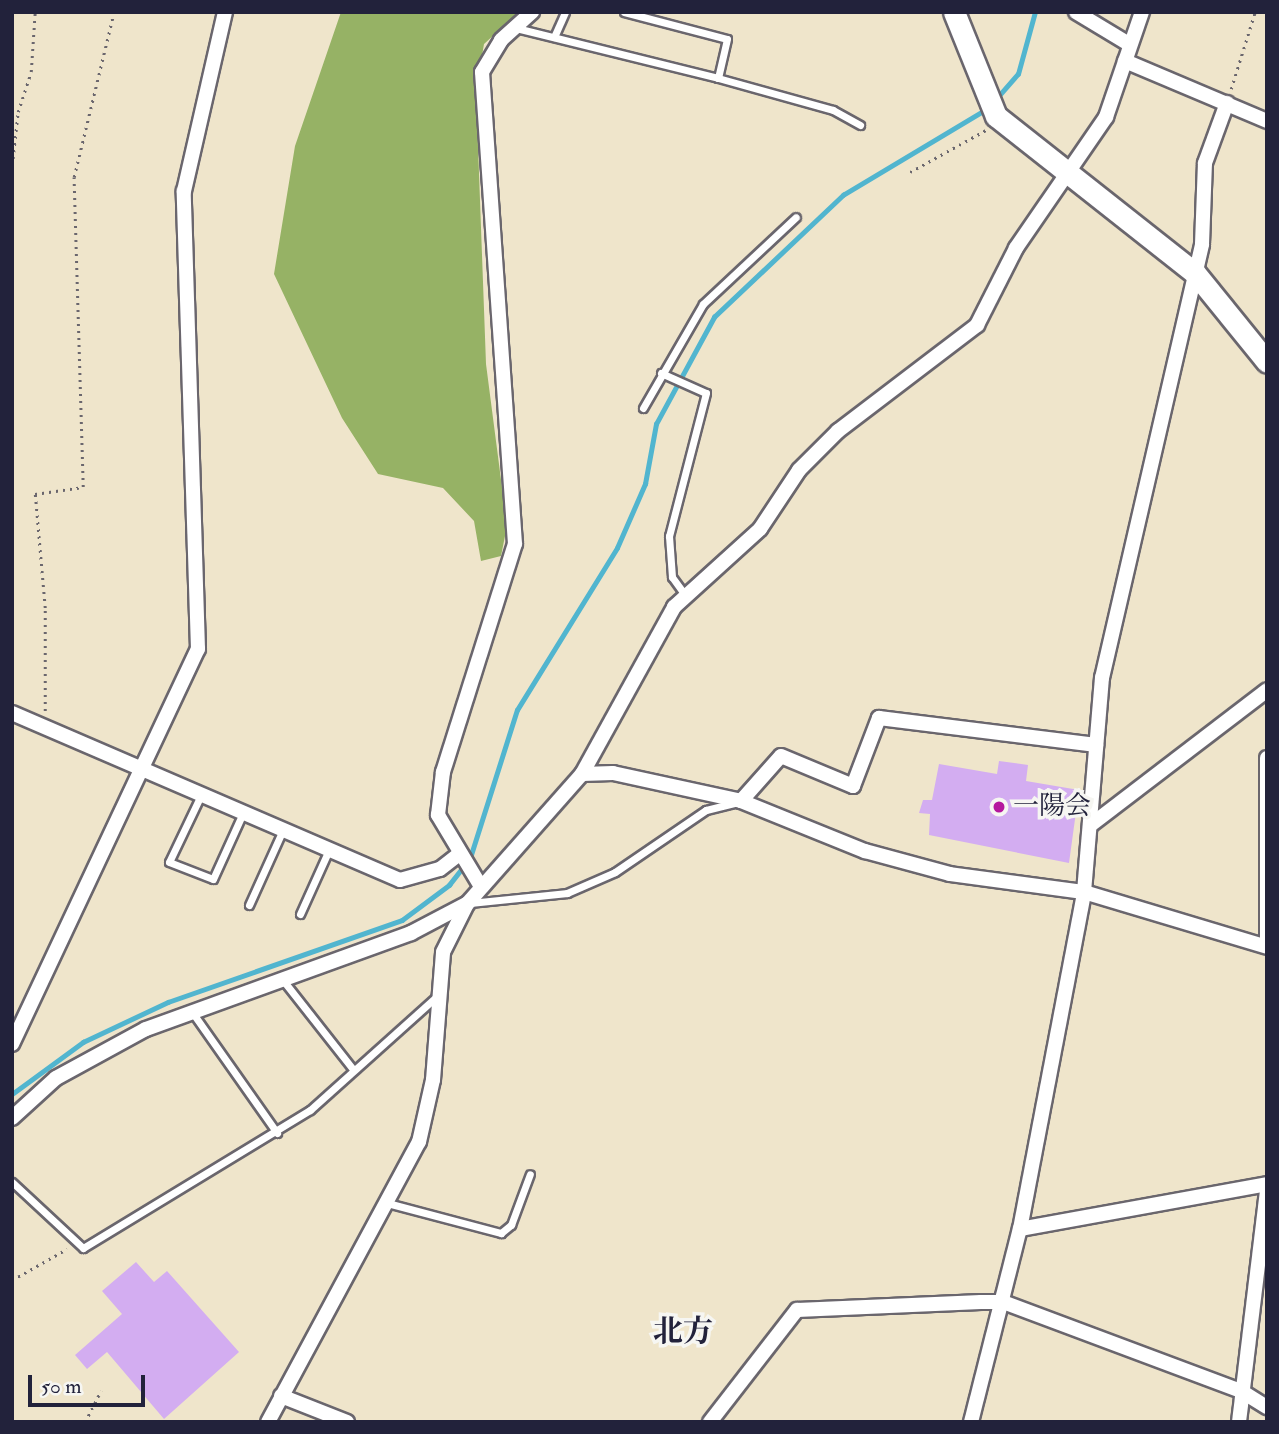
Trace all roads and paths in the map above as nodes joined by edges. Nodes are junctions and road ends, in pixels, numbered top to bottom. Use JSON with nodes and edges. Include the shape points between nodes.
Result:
{"nodes":[{"id":1,"x":35,"y":12,"type":"edge"},
{"id":2,"x":114,"y":12,"type":"edge"},
{"id":3,"x":225,"y":12,"type":"edge"},
{"id":4,"x":532,"y":12,"type":"edge"},
{"id":5,"x":565,"y":12,"type":"edge"},
{"id":6,"x":624,"y":12,"type":"edge"},
{"id":7,"x":954,"y":12,"type":"edge"},
{"id":8,"x":1076,"y":12,"type":"edge"},
{"id":9,"x":1142,"y":12,"type":"edge"},
{"id":10,"x":1255,"y":12,"type":"edge"},
{"id":11,"x":516,"y":27,"type":"junction"},
{"id":12,"x":554,"y":37,"type":"junction"},
{"id":13,"x":1129,"y":44,"type":"junction"},
{"id":14,"x":1125,"y":61,"type":"junction"},
{"id":15,"x":718,"y":78,"type":"junction"},
{"id":16,"x":1227,"y":103,"type":"junction"},
{"id":17,"x":999,"y":119,"type":"junction"},
{"id":18,"x":1267,"y":121,"type":"edge"},
{"id":19,"x":860,"y":125,"type":"dead end"},
{"id":20,"x":12,"y":166,"type":"edge"},
{"id":21,"x":910,"y":172,"type":"dead end"},
{"id":22,"x":1069,"y":177,"type":"junction"},
{"id":23,"x":796,"y":217,"type":"dead end"},
{"id":24,"x":1195,"y":273,"type":"junction"},
{"id":25,"x":1267,"y":362,"type":"edge"},
{"id":26,"x":665,"y":374,"type":"junction"},
{"id":27,"x":643,"y":408,"type":"dead end"},
{"id":28,"x":686,"y":596,"type":"junction"},
{"id":29,"x":1267,"y":690,"type":"edge"},
{"id":30,"x":12,"y":713,"type":"edge"},
{"id":31,"x":45,"y":723,"type":"junction"},
{"id":32,"x":1096,"y":746,"type":"junction"},
{"id":33,"x":1267,"y":758,"type":"edge"},
{"id":34,"x":141,"y":771,"type":"junction"},
{"id":35,"x":582,"y":774,"type":"junction"},
{"id":36,"x":201,"y":795,"type":"junction"},
{"id":37,"x":741,"y":801,"type":"junction"},
{"id":38,"x":242,"y":815,"type":"junction"},
{"id":39,"x":1092,"y":824,"type":"junction"},
{"id":40,"x":281,"y":834,"type":"junction"},
{"id":41,"x":328,"y":852,"type":"junction"},
{"id":42,"x":460,"y":857,"type":"junction"},
{"id":43,"x":475,"y":879,"type":"junction"},
{"id":44,"x":1084,"y":892,"type":"junction"},
{"id":45,"x":467,"y":904,"type":"junction"},
{"id":46,"x":249,"y":905,"type":"dead end"},
{"id":47,"x":300,"y":914,"type":"dead end"},
{"id":48,"x":1267,"y":945,"type":"edge"},
{"id":49,"x":282,"y":979,"type":"junction"},
{"id":50,"x":436,"y":997,"type":"junction"},
{"id":51,"x":189,"y":1009,"type":"junction"},
{"id":52,"x":12,"y":1044,"type":"edge"},
{"id":53,"x":352,"y":1068,"type":"junction"},
{"id":54,"x":12,"y":1118,"type":"edge"},
{"id":55,"x":277,"y":1133,"type":"junction"},
{"id":56,"x":530,"y":1174,"type":"dead end"},
{"id":57,"x":12,"y":1182,"type":"edge"},
{"id":58,"x":1267,"y":1184,"type":"edge"},
{"id":59,"x":1267,"y":1189,"type":"edge"},
{"id":60,"x":391,"y":1204,"type":"junction"},
{"id":61,"x":1020,"y":1229,"type":"junction"},
{"id":62,"x":77,"y":1244,"type":"junction"},
{"id":63,"x":12,"y":1280,"type":"edge"},
{"id":64,"x":1003,"y":1302,"type":"junction"},
{"id":65,"x":101,"y":1391,"type":"dead end"},
{"id":66,"x":1241,"y":1391,"type":"junction"},
{"id":67,"x":281,"y":1396,"type":"junction"},
{"id":68,"x":1267,"y":1407,"type":"edge"},
{"id":69,"x":85,"y":1422,"type":"edge"},
{"id":70,"x":268,"y":1422,"type":"edge"},
{"id":71,"x":347,"y":1422,"type":"edge"},
{"id":72,"x":710,"y":1422,"type":"edge"},
{"id":73,"x":971,"y":1422,"type":"edge"},
{"id":74,"x":1239,"y":1422,"type":"edge"}],
"edges":[{"from":1,"to":20,"type":"path","via":[[31,72],[18,112]]},
{"from":2,"to":31,"type":"path","via":[[74,177],[83,487],[35,494],[45,608]]},
{"from":3,"to":34,"type":"street","via":[[184,191],[198,649]]},
{"from":4,"to":11,"type":"street"},
{"from":5,"to":12,"type":"lane"},
{"from":6,"to":15,"type":"lane","via":[[727,39]]},
{"from":7,"to":17,"type":"street","via":[[985,97]]},
{"from":8,"to":13,"type":"street"},
{"from":9,"to":13,"type":"street"},
{"from":10,"to":16,"type":"path"},
{"from":11,"to":12,"type":"lane"},
{"from":11,"to":42,"type":"street","via":[[482,72],[499,372],[518,517],[443,772],[438,815]]},
{"from":12,"to":15,"type":"lane"},
{"from":13,"to":14,"type":"street"},
{"from":14,"to":16,"type":"street"},
{"from":14,"to":22,"type":"street","via":[[1106,117]]},
{"from":15,"to":19,"type":"lane","via":[[833,110]]},
{"from":16,"to":18,"type":"street"},
{"from":16,"to":24,"type":"street","via":[[1205,163]]},
{"from":17,"to":21,"type":"path"},
{"from":17,"to":22,"type":"street"},
{"from":22,"to":24,"type":"street"},
{"from":22,"to":28,"type":"street","via":[[1016,248],[977,325],[838,431],[799,470],[760,528]]},
{"from":23,"to":26,"type":"lane","via":[[703,304]]},
{"from":24,"to":25,"type":"street"},
{"from":24,"to":32,"type":"street","via":[[1102,678]]},
{"from":26,"to":27,"type":"lane"},
{"from":26,"to":28,"type":"lane","via":[[706,393],[668,536],[672,577]]},
{"from":28,"to":35,"type":"street","via":[[652,641]]},
{"from":29,"to":39,"type":"street"},
{"from":30,"to":31,"type":"street"},
{"from":31,"to":34,"type":"street"},
{"from":32,"to":37,"type":"street","via":[[879,718],[853,786],[781,756]]},
{"from":32,"to":39,"type":"street"},
{"from":33,"to":48,"type":"street"},
{"from":34,"to":36,"type":"street"},
{"from":34,"to":52,"type":"street"},
{"from":35,"to":37,"type":"street","via":[[613,773]]},
{"from":35,"to":43,"type":"street"},
{"from":36,"to":38,"type":"street"},
{"from":36,"to":38,"type":"lane","via":[[169,862],[213,878]]},
{"from":37,"to":44,"type":"street","via":[[864,851],[937,871]]},
{"from":37,"to":45,"type":"lane","via":[[706,810],[615,872],[567,893]]},
{"from":38,"to":40,"type":"street"},
{"from":39,"to":44,"type":"street"},
{"from":40,"to":41,"type":"street"},
{"from":40,"to":46,"type":"lane"},
{"from":41,"to":42,"type":"street","via":[[400,880],[440,869]]},
{"from":41,"to":47,"type":"lane"},
{"from":42,"to":43,"type":"street"},
{"from":43,"to":45,"type":"street"},
{"from":44,"to":48,"type":"street"},
{"from":44,"to":61,"type":"street"},
{"from":45,"to":49,"type":"street","via":[[411,933]]},
{"from":45,"to":50,"type":"street","via":[[443,952]]},
{"from":49,"to":51,"type":"street"},
{"from":49,"to":53,"type":"lane"},
{"from":50,"to":53,"type":"lane"},
{"from":50,"to":60,"type":"street","via":[[428,1103]]},
{"from":51,"to":54,"type":"street","via":[[56,1077]]},
{"from":51,"to":55,"type":"lane"},
{"from":53,"to":55,"type":"lane"},
{"from":55,"to":62,"type":"lane","via":[[83,1248]]},
{"from":56,"to":60,"type":"lane","via":[[511,1225],[501,1233]]},
{"from":57,"to":62,"type":"lane"},
{"from":58,"to":61,"type":"street"},
{"from":59,"to":66,"type":"street"},
{"from":60,"to":67,"type":"street","via":[[301,1351]]},
{"from":61,"to":64,"type":"street"},
{"from":62,"to":63,"type":"path"},
{"from":64,"to":66,"type":"street"},
{"from":64,"to":72,"type":"street","via":[[797,1310]]},
{"from":64,"to":73,"type":"street"},
{"from":65,"to":69,"type":"path"},
{"from":66,"to":68,"type":"street"},
{"from":66,"to":74,"type":"street"},
{"from":67,"to":70,"type":"street"},
{"from":67,"to":71,"type":"street"}]}
